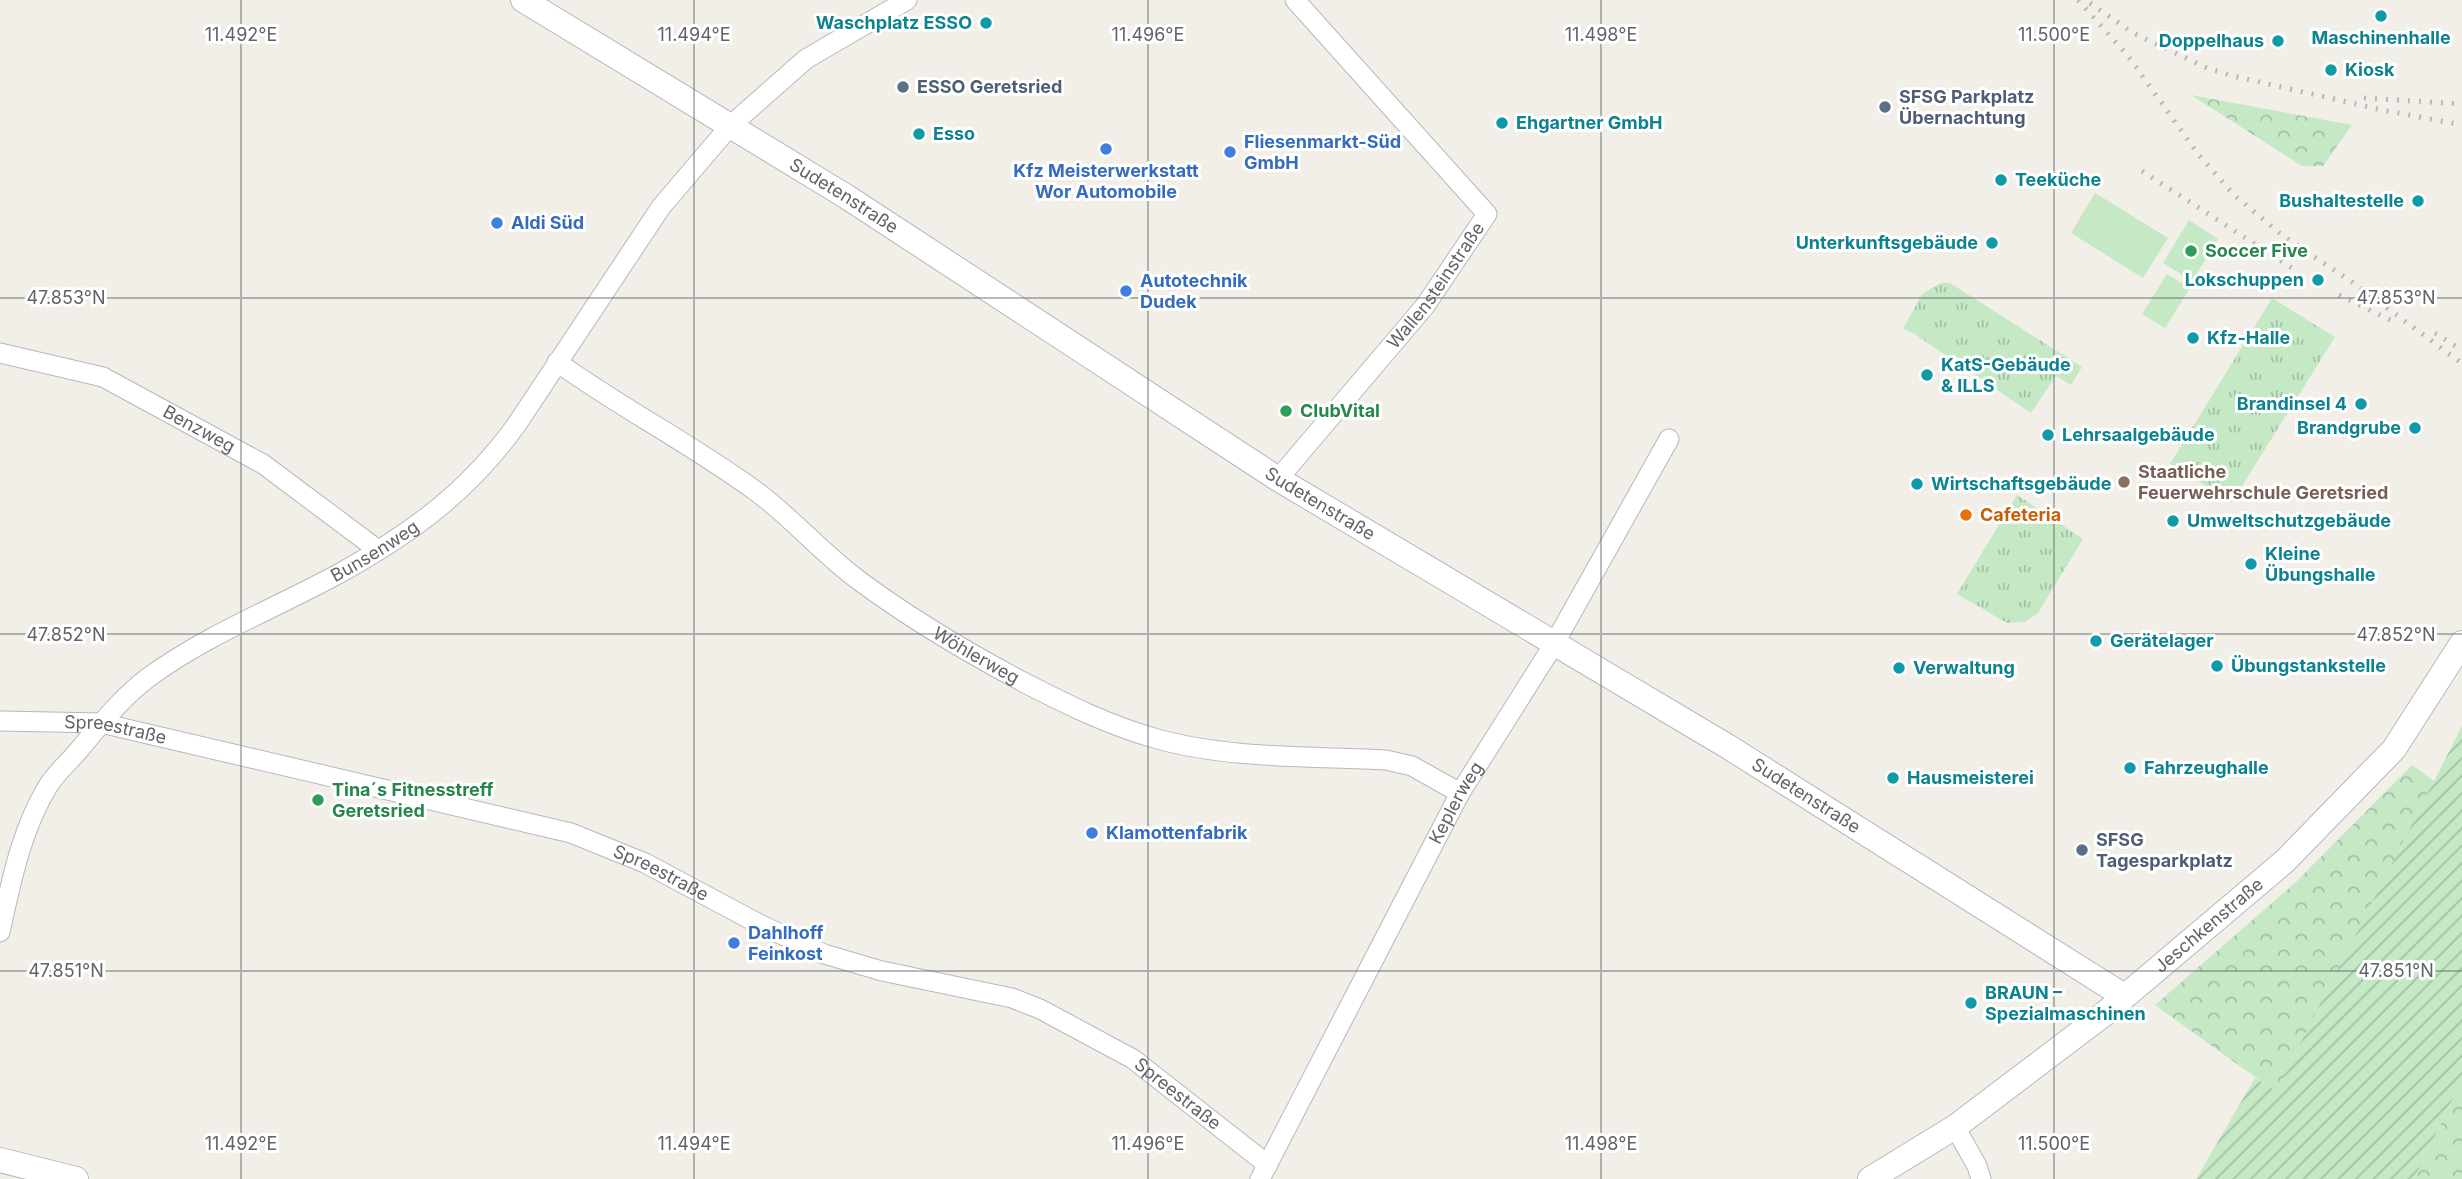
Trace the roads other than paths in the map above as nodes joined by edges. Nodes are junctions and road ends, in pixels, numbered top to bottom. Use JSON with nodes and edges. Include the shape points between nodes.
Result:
{"nodes":[{"id":1,"x":523,"y":0,"type":"edge"},
{"id":2,"x":1296,"y":0,"type":"edge"},
{"id":3,"x":903,"y":1,"type":"edge"},
{"id":4,"x":730,"y":126,"type":"junction"},
{"id":5,"x":0,"y":353,"type":"edge"},
{"id":6,"x":556,"y":362,"type":"junction"},
{"id":7,"x":1669,"y":439,"type":"dead end"},
{"id":8,"x":1278,"y":479,"type":"junction"},
{"id":9,"x":378,"y":550,"type":"junction"},
{"id":10,"x":2462,"y":643,"type":"edge"},
{"id":11,"x":1554,"y":644,"type":"junction"},
{"id":12,"x":0,"y":721,"type":"edge"},
{"id":13,"x":101,"y":723,"type":"junction"},
{"id":14,"x":1460,"y":793,"type":"junction"},
{"id":15,"x":0,"y":932,"type":"edge"},
{"id":16,"x":2124,"y":996,"type":"junction"},
{"id":17,"x":1955,"y":1127,"type":"junction"},
{"id":18,"x":0,"y":1160,"type":"edge"},
{"id":19,"x":1264,"y":1172,"type":"edge"},
{"id":20,"x":76,"y":1179,"type":"edge"},
{"id":21,"x":1870,"y":1179,"type":"edge"},
{"id":22,"x":1981,"y":1179,"type":"edge"}],
"edges":[{"from":1,"to":4,"type":"street","name":"Sudetenstraße"},
{"from":2,"to":8,"type":"street","name":"Wallensteinstraße","via":[[1487,214],[1425,306]]},
{"from":3,"to":4,"type":"street","name":"Bunsenweg","via":[[806,60]]},
{"from":4,"to":6,"type":"street","name":"Bunsenweg","via":[[661,207]]},
{"from":4,"to":8,"type":"street","name":"Sudetenstraße"},
{"from":5,"to":9,"type":"street","name":"Benzweg","via":[[103,377],[263,464]]},
{"from":6,"to":9,"type":"street","name":"Bunsenweg","via":[[494,457],[426,518]]},
{"from":6,"to":14,"type":"street","name":"Wöhlerweg","via":[[757,493],[855,578],[931,630],[1080,711],[1190,747],[1386,760],[1412,766]]},
{"from":7,"to":11,"type":"street","name":"Keplerweg"},
{"from":8,"to":11,"type":"street","name":"Sudetenstraße"},
{"from":9,"to":13,"type":"street","name":"Bunsenweg","via":[[216,634],[147,678]]},
{"from":10,"to":16,"type":"street","name":"Jeschkenstraße","via":[[2395,749],[2285,861]]},
{"from":11,"to":14,"type":"street","name":"Keplerweg"},
{"from":11,"to":16,"type":"street","name":"Sudetenstraße","via":[[1727,746]]},
{"from":12,"to":13,"type":"street","name":"Spreestraße"},
{"from":13,"to":15,"type":"street","name":"Bunsenweg","via":[[43,796],[17,857]]},
{"from":13,"to":19,"type":"street","name":"Spreestraße","via":[[571,833],[645,863],[824,954],[1013,998],[1133,1059]]},
{"from":14,"to":19,"type":"street","name":"Keplerweg"},
{"from":16,"to":17,"type":"street","name":"Jeschkenstraße"},
{"from":17,"to":21,"type":"street","name":"Jeschkenstraße"},
{"from":17,"to":22,"type":"street"},
{"from":18,"to":20,"type":"street"}]}
